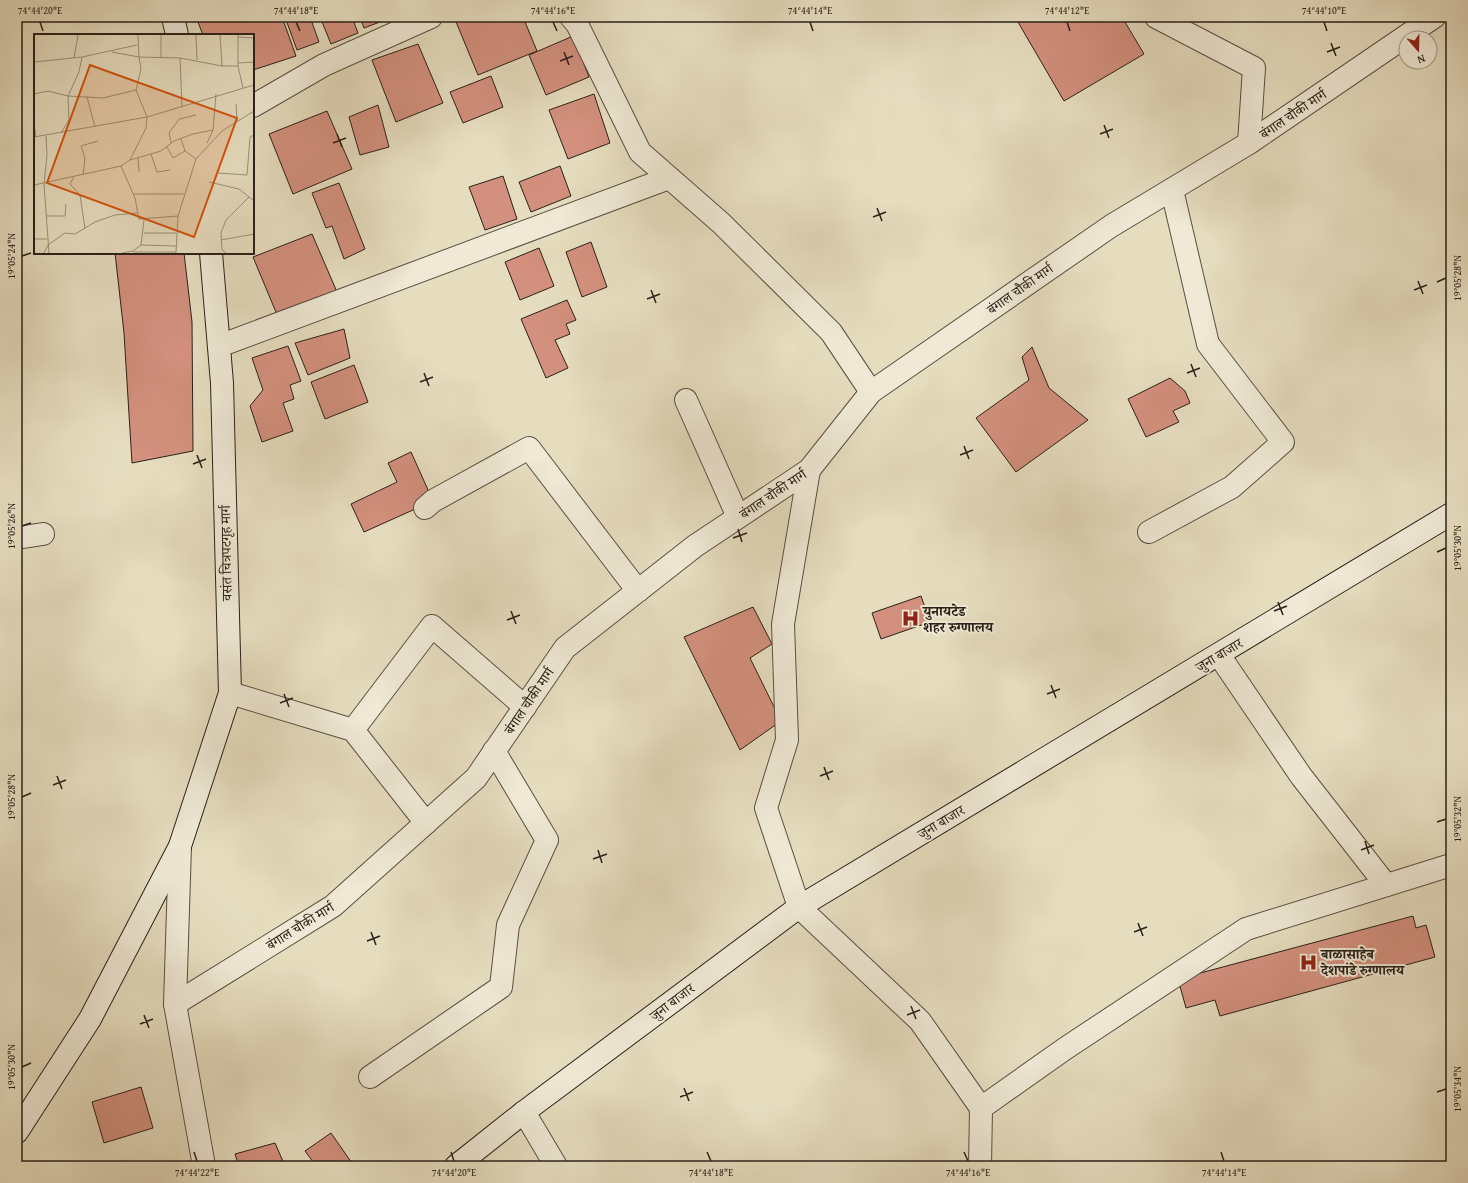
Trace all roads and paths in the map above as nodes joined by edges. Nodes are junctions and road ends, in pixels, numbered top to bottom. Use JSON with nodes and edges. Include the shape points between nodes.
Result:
{"nodes":[{"id":1,"x":173,"y":17,"type":"edge"},
{"id":2,"x":431,"y":17,"type":"edge"},
{"id":3,"x":1156,"y":17,"type":"edge"},
{"id":4,"x":1434,"y":17,"type":"edge"},
{"id":5,"x":580,"y":19,"type":"edge"},
{"id":6,"x":177,"y":34,"type":"edge"},
{"id":7,"x":254,"y":105,"type":"edge"},
{"id":8,"x":1249,"y":143,"type":"junction"},
{"id":9,"x":670,"y":178,"type":"junction"},
{"id":10,"x":1172,"y":190,"type":"junction"},
{"id":11,"x":211,"y":254,"type":"edge"},
{"id":12,"x":219,"y":346,"type":"junction"},
{"id":13,"x":872,"y":392,"type":"junction"},
{"id":14,"x":686,"y":400,"type":"dead end"},
{"id":15,"x":810,"y":470,"type":"junction"},
{"id":16,"x":425,"y":508,"type":"dead end"},
{"id":17,"x":1451,"y":514,"type":"edge"},
{"id":18,"x":738,"y":517,"type":"junction"},
{"id":19,"x":1149,"y":532,"type":"dead end"},
{"id":20,"x":43,"y":534,"type":"dead end"},
{"id":21,"x":17,"y":538,"type":"edge"},
{"id":22,"x":638,"y":591,"type":"junction"},
{"id":23,"x":1219,"y":655,"type":"junction"},
{"id":24,"x":230,"y":693,"type":"junction"},
{"id":25,"x":525,"y":707,"type":"junction"},
{"id":26,"x":353,"y":730,"type":"junction"},
{"id":27,"x":494,"y":751,"type":"junction"},
{"id":28,"x":426,"y":823,"type":"junction"},
{"id":29,"x":180,"y":846,"type":"junction"},
{"id":30,"x":1451,"y":865,"type":"edge"},
{"id":31,"x":1386,"y":885,"type":"junction"},
{"id":32,"x":799,"y":907,"type":"junction"},
{"id":33,"x":175,"y":1004,"type":"junction"},
{"id":34,"x":370,"y":1077,"type":"dead end"},
{"id":35,"x":981,"y":1108,"type":"junction"},
{"id":36,"x":524,"y":1112,"type":"junction"},
{"id":37,"x":17,"y":1132,"type":"edge"},
{"id":38,"x":204,"y":1166,"type":"edge"},
{"id":39,"x":456,"y":1166,"type":"edge"},
{"id":40,"x":556,"y":1166,"type":"edge"},
{"id":41,"x":980,"y":1166,"type":"edge"}],
"edges":[{"from":1,"to":6,"type":"street"},
{"from":2,"to":7,"type":"street","via":[[324,65]]},
{"from":3,"to":8,"type":"street","via":[[1254,68]]},
{"from":4,"to":8,"type":"street","name":"बंगाल चौकी मार्ग"},
{"from":5,"to":9,"type":"street","via":[[640,152]]},
{"from":8,"to":10,"type":"street","name":"बंगाल चौकी मार्ग"},
{"from":9,"to":12,"type":"street"},
{"from":9,"to":13,"type":"street","via":[[721,223],[831,332]]},
{"from":10,"to":13,"type":"street","name":"बंगाल चौकी मार्ग","via":[[1111,226]]},
{"from":10,"to":19,"type":"street","via":[[1208,344],[1283,442],[1232,487]]},
{"from":11,"to":12,"type":"street","name":"वसंत चित्रपटगृह मार्ग"},
{"from":12,"to":24,"type":"street","name":"वसंत चित्रपटगृह मार्ग"},
{"from":13,"to":15,"type":"street","name":"बंगाल चौकी मार्ग"},
{"from":14,"to":18,"type":"street"},
{"from":15,"to":18,"type":"street","name":"बंगाल चौकी मार्ग"},
{"from":15,"to":32,"type":"street","via":[[783,624],[787,740],[766,808]]},
{"from":16,"to":22,"type":"street","via":[[433,501],[529,448]]},
{"from":17,"to":23,"type":"street","name":"जुना बाजार"},
{"from":18,"to":22,"type":"street","name":"बंगाल चौकी मार्ग","via":[[695,546]]},
{"from":20,"to":21,"type":"street"},
{"from":22,"to":25,"type":"street","name":"बंगाल चौकी मार्ग","via":[[565,648]]},
{"from":23,"to":31,"type":"street","via":[[1301,776]]},
{"from":23,"to":32,"type":"street","name":"जुना बाजार"},
{"from":24,"to":26,"type":"street"},
{"from":24,"to":29,"type":"street","name":"वसंत चित्रपटगृह मार्ग"},
{"from":25,"to":26,"type":"street","via":[[432,626]]},
{"from":25,"to":27,"type":"street","name":"बंगाल चौकी मार्ग"},
{"from":26,"to":28,"type":"street"},
{"from":27,"to":28,"type":"street","name":"बंगाल चौकी मार्ग","via":[[476,778]]},
{"from":27,"to":34,"type":"street","via":[[547,840],[508,925],[501,987]]},
{"from":28,"to":33,"type":"street","name":"बंगाल चौकी मार्ग","via":[[333,906]]},
{"from":29,"to":33,"type":"street"},
{"from":29,"to":37,"type":"street","via":[[90,1019]]},
{"from":30,"to":31,"type":"street"},
{"from":31,"to":35,"type":"street","via":[[1246,929],[1066,1048]]},
{"from":32,"to":35,"type":"street","via":[[920,1021]]},
{"from":32,"to":36,"type":"street","name":"जुना बाजार"},
{"from":33,"to":38,"type":"street"},
{"from":35,"to":41,"type":"street"},
{"from":36,"to":39,"type":"street","name":"जुना बाजार"},
{"from":36,"to":40,"type":"street"}]}
